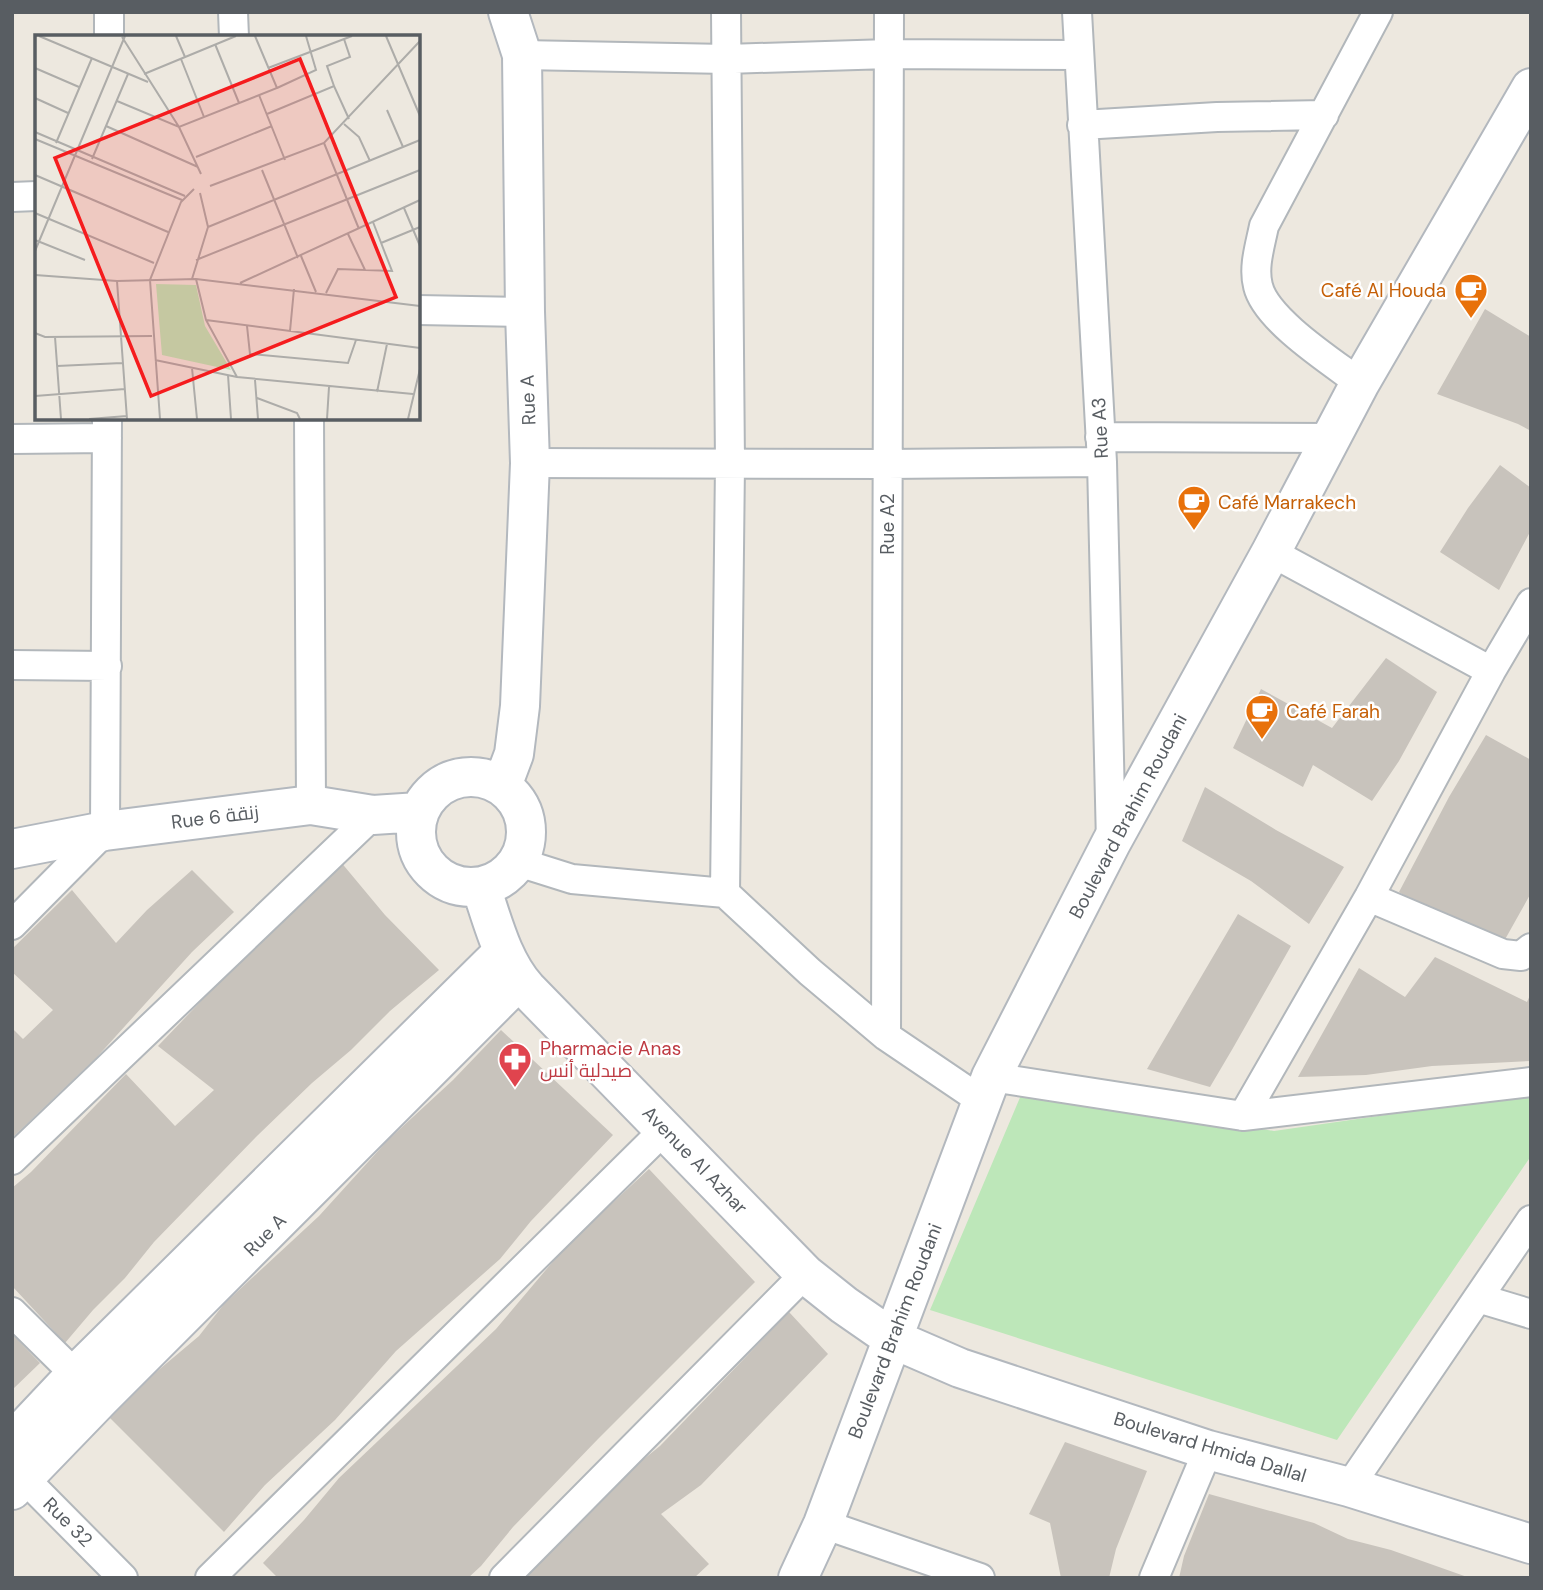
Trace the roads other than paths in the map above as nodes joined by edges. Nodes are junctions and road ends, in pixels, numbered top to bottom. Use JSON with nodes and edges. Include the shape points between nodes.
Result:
{"nodes":[{"id":1,"x":109,"y":12,"type":"edge"},
{"id":2,"x":233,"y":12,"type":"edge"},
{"id":3,"x":509,"y":12,"type":"edge"},
{"id":4,"x":726,"y":12,"type":"edge"},
{"id":5,"x":889,"y":12,"type":"edge"},
{"id":6,"x":1077,"y":12,"type":"edge"},
{"id":7,"x":1378,"y":12,"type":"edge"},
{"id":8,"x":109,"y":35,"type":"edge"},
{"id":9,"x":234,"y":35,"type":"edge"},
{"id":10,"x":889,"y":54,"type":"junction"},
{"id":11,"x":522,"y":55,"type":"junction"},
{"id":12,"x":1078,"y":55,"type":"junction"},
{"id":13,"x":727,"y":59,"type":"junction"},
{"id":14,"x":1531,"y":88,"type":"edge"},
{"id":15,"x":1324,"y":115,"type":"junction"},
{"id":16,"x":1082,"y":125,"type":"junction"},
{"id":17,"x":35,"y":196,"type":"edge"},
{"id":18,"x":12,"y":197,"type":"edge"},
{"id":19,"x":420,"y":310,"type":"edge"},
{"id":20,"x":525,"y":312,"type":"junction"},
{"id":21,"x":1360,"y":383,"type":"junction"},
{"id":22,"x":309,"y":420,"type":"edge"},
{"id":23,"x":107,"y":428,"type":"edge"},
{"id":24,"x":1332,"y":438,"type":"junction"},
{"id":25,"x":12,"y":439,"type":"edge"},
{"id":26,"x":1101,"y":449,"type":"junction"},
{"id":27,"x":530,"y":463,"type":"junction"},
{"id":28,"x":730,"y":464,"type":"junction"},
{"id":29,"x":887,"y":464,"type":"junction"},
{"id":30,"x":1271,"y":552,"type":"junction"},
{"id":31,"x":1531,"y":603,"type":"edge"},
{"id":32,"x":12,"y":665,"type":"edge"},
{"id":33,"x":107,"y":666,"type":"junction"},
{"id":34,"x":1491,"y":671,"type":"junction"},
{"id":35,"x":502,"y":786,"type":"junction"},
{"id":36,"x":311,"y":805,"type":"junction"},
{"id":37,"x":419,"y":812,"type":"junction"},
{"id":38,"x":373,"y":815,"type":"junction"},
{"id":39,"x":105,"y":831,"type":"junction"},
{"id":40,"x":1111,"y":843,"type":"junction"},
{"id":41,"x":12,"y":849,"type":"edge"},
{"id":42,"x":518,"y":862,"type":"junction"},
{"id":43,"x":481,"y":887,"type":"junction"},
{"id":44,"x":725,"y":893,"type":"junction"},
{"id":45,"x":1370,"y":897,"type":"junction"},
{"id":46,"x":12,"y":925,"type":"edge"},
{"id":47,"x":1531,"y":948,"type":"edge"},
{"id":48,"x":511,"y":966,"type":"junction"},
{"id":49,"x":886,"y":1036,"type":"junction"},
{"id":50,"x":1531,"y":1082,"type":"edge"},
{"id":51,"x":986,"y":1089,"type":"junction"},
{"id":52,"x":1243,"y":1116,"type":"junction"},
{"id":53,"x":665,"y":1129,"type":"junction"},
{"id":54,"x":12,"y":1160,"type":"edge"},
{"id":55,"x":1531,"y":1220,"type":"edge"},
{"id":56,"x":805,"y":1274,"type":"junction"},
{"id":57,"x":1478,"y":1298,"type":"junction"},
{"id":58,"x":12,"y":1312,"type":"edge"},
{"id":59,"x":1531,"y":1314,"type":"edge"},
{"id":60,"x":893,"y":1339,"type":"junction"},
{"id":61,"x":88,"y":1386,"type":"junction"},
{"id":62,"x":12,"y":1442,"type":"edge"},
{"id":63,"x":1208,"y":1450,"type":"junction"},
{"id":64,"x":16,"y":1478,"type":"edge"},
{"id":65,"x":1349,"y":1487,"type":"junction"},
{"id":66,"x":823,"y":1524,"type":"junction"},
{"id":67,"x":1531,"y":1544,"type":"edge"},
{"id":68,"x":123,"y":1578,"type":"edge"},
{"id":69,"x":210,"y":1578,"type":"edge"},
{"id":70,"x":504,"y":1578,"type":"edge"},
{"id":71,"x":797,"y":1578,"type":"edge"},
{"id":72,"x":980,"y":1578,"type":"edge"},
{"id":73,"x":1154,"y":1578,"type":"edge"}],
"edges":[{"from":1,"to":8,"type":"street"},
{"from":2,"to":9,"type":"street"},
{"from":3,"to":11,"type":"street","name":"Rue A"},
{"from":4,"to":13,"type":"street"},
{"from":5,"to":10,"type":"street","name":"Rue A2"},
{"from":6,"to":12,"type":"street","name":"Rue A3"},
{"from":7,"to":15,"type":"street"},
{"from":10,"to":12,"type":"street"},
{"from":10,"to":13,"type":"street"},
{"from":10,"to":29,"type":"street","name":"Rue A2"},
{"from":11,"to":13,"type":"street"},
{"from":11,"to":20,"type":"street","name":"Rue A"},
{"from":12,"to":16,"type":"street","name":"Rue A3"},
{"from":13,"to":28,"type":"street"},
{"from":14,"to":21,"type":"street","name":"Boulevard Brahim Roudani"},
{"from":15,"to":16,"type":"street"},
{"from":15,"to":21,"type":"street","via":[[1264,226],[1256,263],[1257,286],[1265,306]]},
{"from":16,"to":26,"type":"street","name":"Rue A3"},
{"from":17,"to":18,"type":"street"},
{"from":19,"to":20,"type":"street"},
{"from":20,"to":27,"type":"street","name":"Rue A"},
{"from":21,"to":24,"type":"street","name":"Boulevard Brahim Roudani"},
{"from":22,"to":36,"type":"street"},
{"from":23,"to":25,"type":"street"},
{"from":23,"to":33,"type":"street"},
{"from":24,"to":26,"type":"street"},
{"from":24,"to":30,"type":"street","name":"Boulevard Brahim Roudani"},
{"from":26,"to":29,"type":"street"},
{"from":26,"to":40,"type":"street","name":"Rue A3"},
{"from":27,"to":28,"type":"street"},
{"from":27,"to":35,"type":"street","name":"Rue A","via":[[520,706],[514,754]]},
{"from":28,"to":29,"type":"street"},
{"from":28,"to":44,"type":"street"},
{"from":29,"to":49,"type":"street","name":"Rue A2"},
{"from":30,"to":34,"type":"street"},
{"from":30,"to":40,"type":"street","name":"Boulevard Brahim Roudani"},
{"from":31,"to":34,"type":"street"},
{"from":32,"to":33,"type":"street"},
{"from":33,"to":39,"type":"street"},
{"from":34,"to":45,"type":"street"},
{"from":35,"to":37,"type":"street","via":[[487,779],[454,779],[428,798]]},
{"from":35,"to":42,"type":"street","via":[[515,798],[524,821],[524,846]]},
{"from":36,"to":38,"type":"street","name":"Rue 6 زنقة"},
{"from":36,"to":39,"type":"street","name":"Rue 6 زنقة"},
{"from":37,"to":38,"type":"street","name":"Rue 6 زنقة"},
{"from":37,"to":43,"type":"street","via":[[418,850],[428,868],[443,881]]},
{"from":38,"to":54,"type":"street"},
{"from":39,"to":41,"type":"street","name":"Rue 6 زنقة"},
{"from":39,"to":46,"type":"street"},
{"from":40,"to":51,"type":"street","name":"Boulevard Brahim Roudani"},
{"from":42,"to":43,"type":"street","via":[[508,874]]},
{"from":42,"to":44,"type":"street","via":[[572,878]]},
{"from":43,"to":48,"type":"street","name":"Avenue Al Azhar"},
{"from":44,"to":49,"type":"street"},
{"from":45,"to":47,"type":"street","via":[[1503,954],[1521,956]]},
{"from":45,"to":52,"type":"street"},
{"from":48,"to":53,"type":"street","name":"Avenue Al Azhar"},
{"from":48,"to":61,"type":"street","name":"Rue A"},
{"from":49,"to":51,"type":"street"},
{"from":50,"to":52,"type":"street"},
{"from":51,"to":52,"type":"street"},
{"from":51,"to":60,"type":"street","name":"Boulevard Brahim Roudani"},
{"from":53,"to":56,"type":"street","name":"Avenue Al Azhar"},
{"from":53,"to":69,"type":"street"},
{"from":55,"to":57,"type":"street"},
{"from":56,"to":60,"type":"street","name":"Avenue Al Azhar"},
{"from":56,"to":70,"type":"street"},
{"from":57,"to":59,"type":"street"},
{"from":57,"to":65,"type":"street"},
{"from":58,"to":61,"type":"street"},
{"from":60,"to":63,"type":"street","name":"Boulevard Hmida Dallal","via":[[960,1368]]},
{"from":60,"to":66,"type":"street","name":"Boulevard Brahim Roudani"},
{"from":61,"to":62,"type":"street","name":"Rue A"},
{"from":61,"to":64,"type":"street","name":"Rue A"},
{"from":63,"to":65,"type":"street","name":"Boulevard Hmida Dallal"},
{"from":63,"to":73,"type":"street"},
{"from":64,"to":68,"type":"street","name":"Rue 32"},
{"from":65,"to":67,"type":"street","name":"Boulevard Hmida Dallal"},
{"from":66,"to":71,"type":"street","name":"Boulevard Brahim Roudani"},
{"from":66,"to":72,"type":"street"}]}
